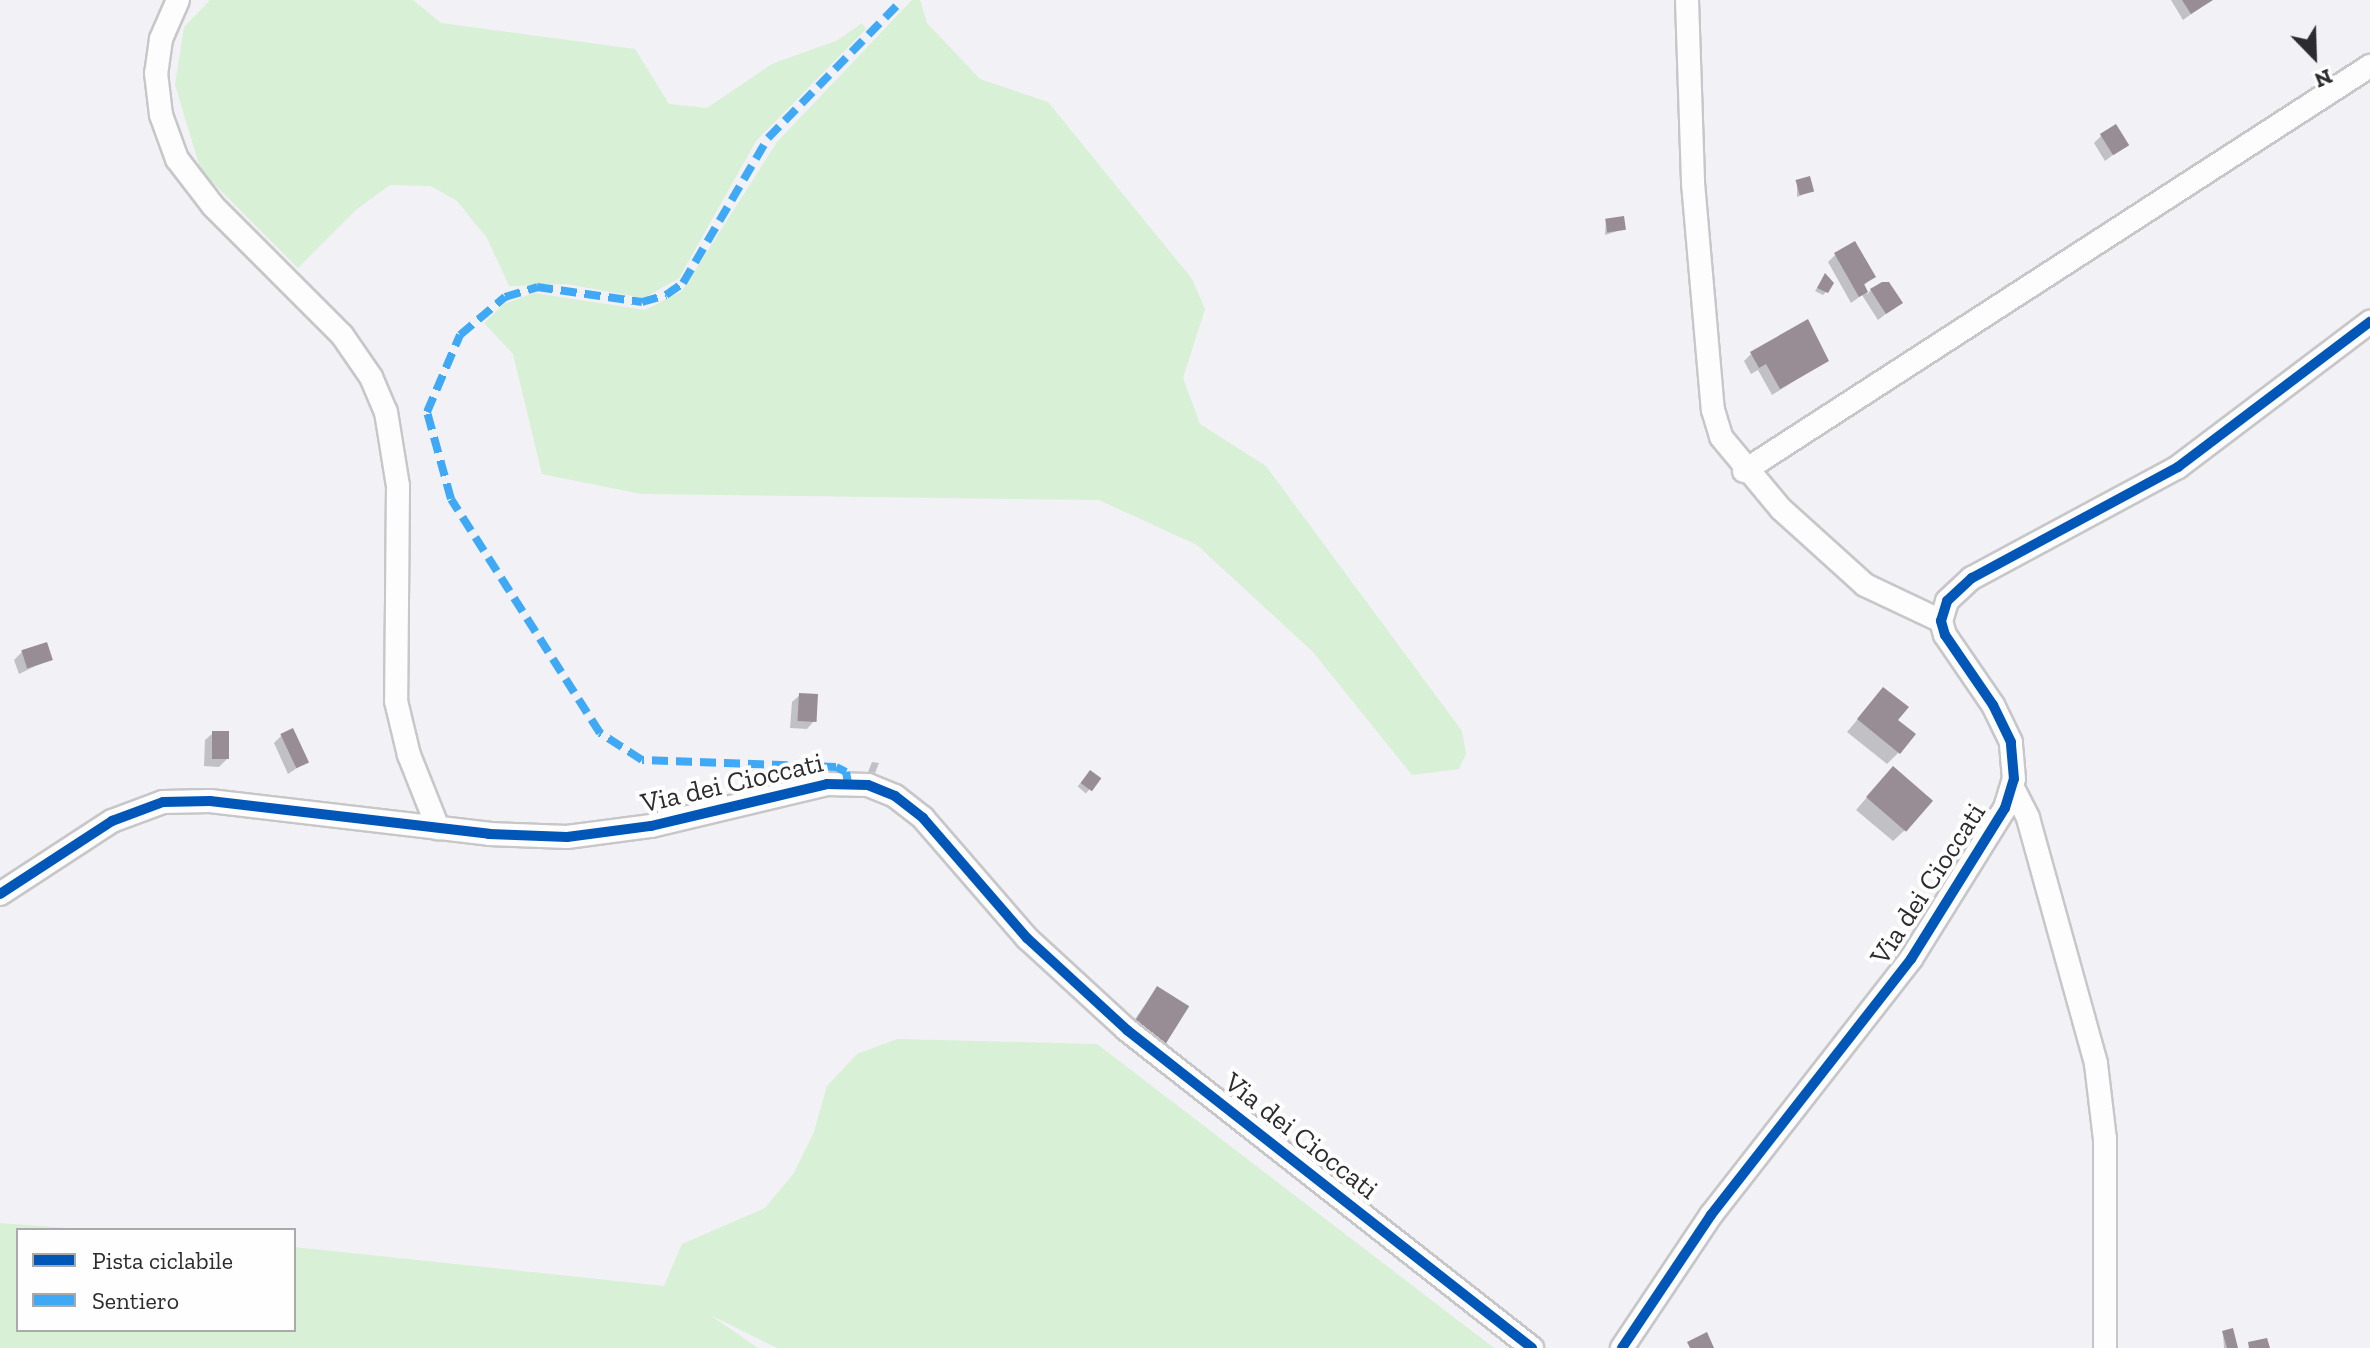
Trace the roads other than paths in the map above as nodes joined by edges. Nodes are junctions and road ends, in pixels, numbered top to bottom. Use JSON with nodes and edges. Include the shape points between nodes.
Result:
{"nodes":[{"id":1,"x":178,"y":0,"type":"edge"},
{"id":2,"x":1687,"y":0,"type":"edge"},
{"id":3,"x":2370,"y":66,"type":"edge"},
{"id":4,"x":2370,"y":322,"type":"edge"},
{"id":5,"x":1744,"y":471,"type":"junction"},
{"id":6,"x":1941,"y":621,"type":"junction"},
{"id":7,"x":2013,"y":788,"type":"junction"},
{"id":8,"x":438,"y":828,"type":"junction"},
{"id":9,"x":0,"y":894,"type":"edge"},
{"id":10,"x":1532,"y":1348,"type":"edge"},
{"id":11,"x":1622,"y":1348,"type":"edge"},
{"id":12,"x":2105,"y":1348,"type":"edge"}],
"edges":[{"from":1,"to":8,"type":"street","via":[[161,39],[156,73],[161,115],[177,159],[213,206],[337,329],[371,377],[386,412],[398,486],[396,701],[409,755]]},
{"from":2,"to":5,"type":"street","via":[[1693,183],[1713,410],[1721,437]]},
{"from":3,"to":5,"type":"street"},
{"from":4,"to":6,"type":"street","via":[[2178,467],[1965,583],[1947,601]]},
{"from":5,"to":6,"type":"street","via":[[1865,585]]},
{"from":6,"to":7,"type":"street","name":"Via dei Cioccati","via":[[1955,653],[2008,733]]},
{"from":7,"to":11,"type":"street","name":"Via dei Cioccati","via":[[1977,859],[1917,950],[1711,1215]]},
{"from":7,"to":12,"type":"street","via":[[2028,818],[2096,1064],[2105,1139]]},
{"from":8,"to":9,"type":"street","name":"Via dei Cioccati","via":[[210,801],[163,802],[112,821]]},
{"from":8,"to":10,"type":"street","name":"Via dei Cioccati","via":[[582,837],[827,784],[886,791],[923,818],[1027,938],[1127,1030]]}]}
